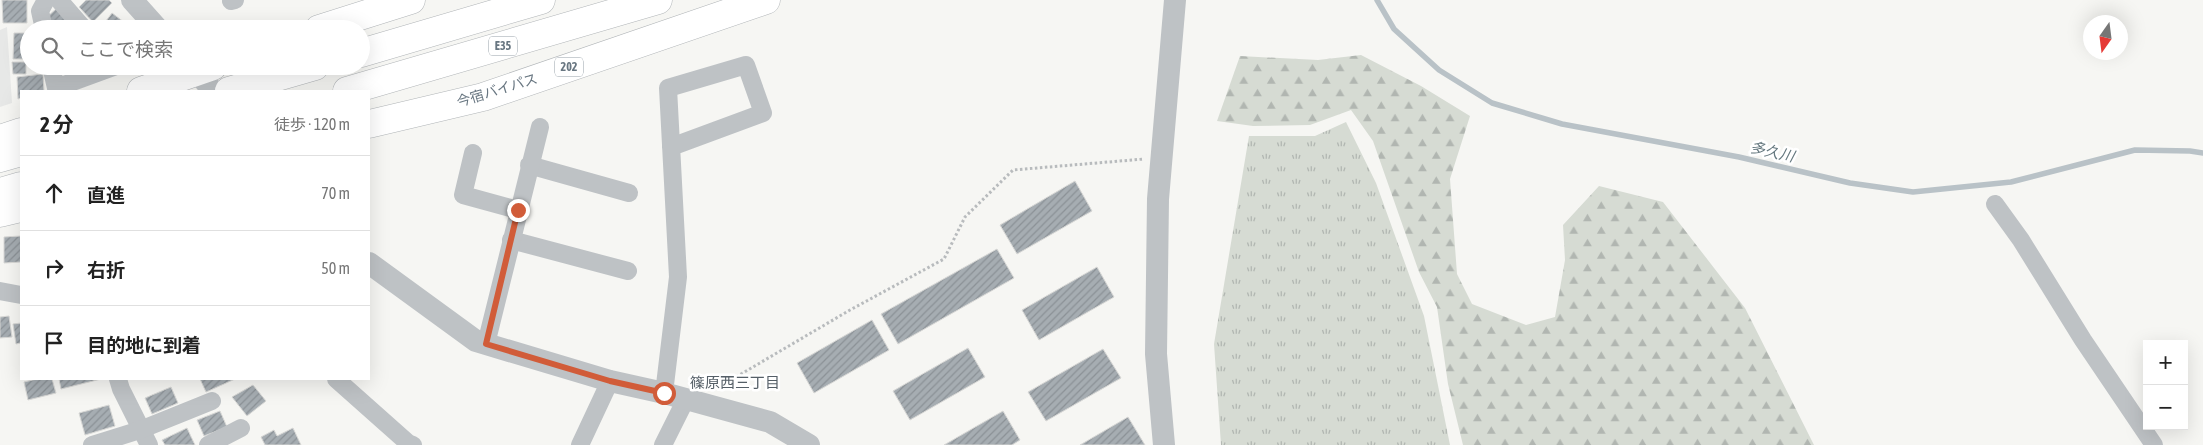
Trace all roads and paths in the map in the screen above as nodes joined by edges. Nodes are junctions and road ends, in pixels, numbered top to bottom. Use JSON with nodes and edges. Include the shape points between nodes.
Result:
{"nodes":[{"id":1,"x":46,"y":0,"type":"edge"},
{"id":2,"x":59,"y":0,"type":"edge"},
{"id":3,"x":132,"y":0,"type":"edge"},
{"id":4,"x":411,"y":0,"type":"edge"},
{"id":5,"x":541,"y":0,"type":"edge"},
{"id":6,"x":658,"y":0,"type":"edge"},
{"id":7,"x":766,"y":0,"type":"edge"},
{"id":8,"x":1175,"y":0,"type":"edge"},
{"id":9,"x":42,"y":20,"type":"edge"},
{"id":10,"x":76,"y":20,"type":"edge"},
{"id":11,"x":150,"y":20,"type":"edge"},
{"id":12,"x":348,"y":20,"type":"edge"},
{"id":13,"x":370,"y":49,"type":"edge"},
{"id":14,"x":53,"y":75,"type":"edge"},
{"id":15,"x":91,"y":75,"type":"edge"},
{"id":16,"x":200,"y":75,"type":"edge"},
{"id":17,"x":283,"y":75,"type":"edge"},
{"id":18,"x":145,"y":90,"type":"edge"},
{"id":19,"x":232,"y":90,"type":"edge"},
{"id":20,"x":350,"y":90,"type":"edge"},
{"id":21,"x":370,"y":124,"type":"edge"},
{"id":22,"x":540,"y":127,"type":"dead end"},
{"id":23,"x":20,"y":132,"type":"edge"},
{"id":24,"x":0,"y":139,"type":"edge"},
{"id":25,"x":671,"y":147,"type":"junction"},
{"id":26,"x":20,"y":152,"type":"edge"},
{"id":27,"x":473,"y":153,"type":"dead end"},
{"id":28,"x":1162,"y":157,"type":"junction"},
{"id":29,"x":0,"y":158,"type":"edge"},
{"id":30,"x":529,"y":165,"type":"junction"},
{"id":31,"x":20,"y":186,"type":"edge"},
{"id":32,"x":0,"y":192,"type":"edge"},
{"id":33,"x":629,"y":193,"type":"dead end"},
{"id":34,"x":1995,"y":204,"type":"dead end"},
{"id":35,"x":20,"y":208,"type":"edge"},
{"id":36,"x":518,"y":210,"type":"junction"},
{"id":37,"x":0,"y":213,"type":"edge"},
{"id":38,"x":511,"y":240,"type":"junction"},
{"id":39,"x":370,"y":264,"type":"edge"},
{"id":40,"x":628,"y":271,"type":"dead end"},
{"id":41,"x":0,"y":291,"type":"edge"},
{"id":42,"x":20,"y":295,"type":"edge"},
{"id":43,"x":486,"y":344,"type":"junction"},
{"id":44,"x":118,"y":380,"type":"edge"},
{"id":45,"x":337,"y":380,"type":"edge"},
{"id":46,"x":610,"y":381,"type":"junction"},
{"id":47,"x":664,"y":393,"type":"junction"},
{"id":48,"x":691,"y":400,"type":"junction"},
{"id":49,"x":212,"y":401,"type":"dead end"},
{"id":50,"x":241,"y":428,"type":"dead end"},
{"id":51,"x":144,"y":438,"type":"edge"},
{"id":52,"x":92,"y":445,"type":"edge"},
{"id":53,"x":208,"y":445,"type":"edge"},
{"id":54,"x":413,"y":445,"type":"edge"},
{"id":55,"x":580,"y":445,"type":"edge"},
{"id":56,"x":663,"y":445,"type":"edge"},
{"id":57,"x":808,"y":445,"type":"edge"},
{"id":58,"x":1164,"y":445,"type":"edge"},
{"id":59,"x":2154,"y":445,"type":"edge"}],
"edges":[{"from":1,"to":9,"type":"street","via":[[40,11]]},
{"from":2,"to":10,"type":"street"},
{"from":3,"to":11,"type":"street"},
{"from":4,"to":12,"type":"highway"},
{"from":5,"to":13,"type":"highway","number":"E35"},
{"from":6,"to":20,"type":"highway","number":"E35"},
{"from":7,"to":21,"type":"highway","name":"今宿バイパス","number":"202","via":[[483,97]]},
{"from":8,"to":28,"type":"street"},
{"from":14,"to":15,"type":"street","via":[[56,88]]},
{"from":16,"to":18,"type":"highway"},
{"from":17,"to":19,"type":"highway"},
{"from":22,"to":30,"type":"street"},
{"from":23,"to":24,"type":"highway"},
{"from":25,"to":25,"type":"street","via":[[668,88],[746,65],[763,113]]},
{"from":25,"to":47,"type":"street","via":[[678,277]]},
{"from":26,"to":29,"type":"highway"},
{"from":27,"to":36,"type":"street","via":[[463,195]]},
{"from":28,"to":48,"type":"path","via":[[1013,170],[965,217],[944,259]]},
{"from":28,"to":58,"type":"street","via":[[1158,199],[1156,354]]},
{"from":30,"to":33,"type":"street"},
{"from":30,"to":36,"type":"street"},
{"from":31,"to":32,"type":"highway"},
{"from":34,"to":59,"type":"street"},
{"from":35,"to":37,"type":"highway"},
{"from":36,"to":38,"type":"street"},
{"from":38,"to":40,"type":"street"},
{"from":38,"to":43,"type":"street"},
{"from":39,"to":43,"type":"street","via":[[476,341]]},
{"from":41,"to":42,"type":"street"},
{"from":43,"to":46,"type":"street"},
{"from":44,"to":51,"type":"street"},
{"from":45,"to":54,"type":"street"},
{"from":46,"to":47,"type":"street"},
{"from":46,"to":55,"type":"street"},
{"from":47,"to":48,"type":"street"},
{"from":48,"to":56,"type":"street"},
{"from":48,"to":57,"type":"street","via":[[770,422]]},
{"from":49,"to":51,"type":"street"},
{"from":50,"to":53,"type":"street"},
{"from":51,"to":52,"type":"street"}]}
